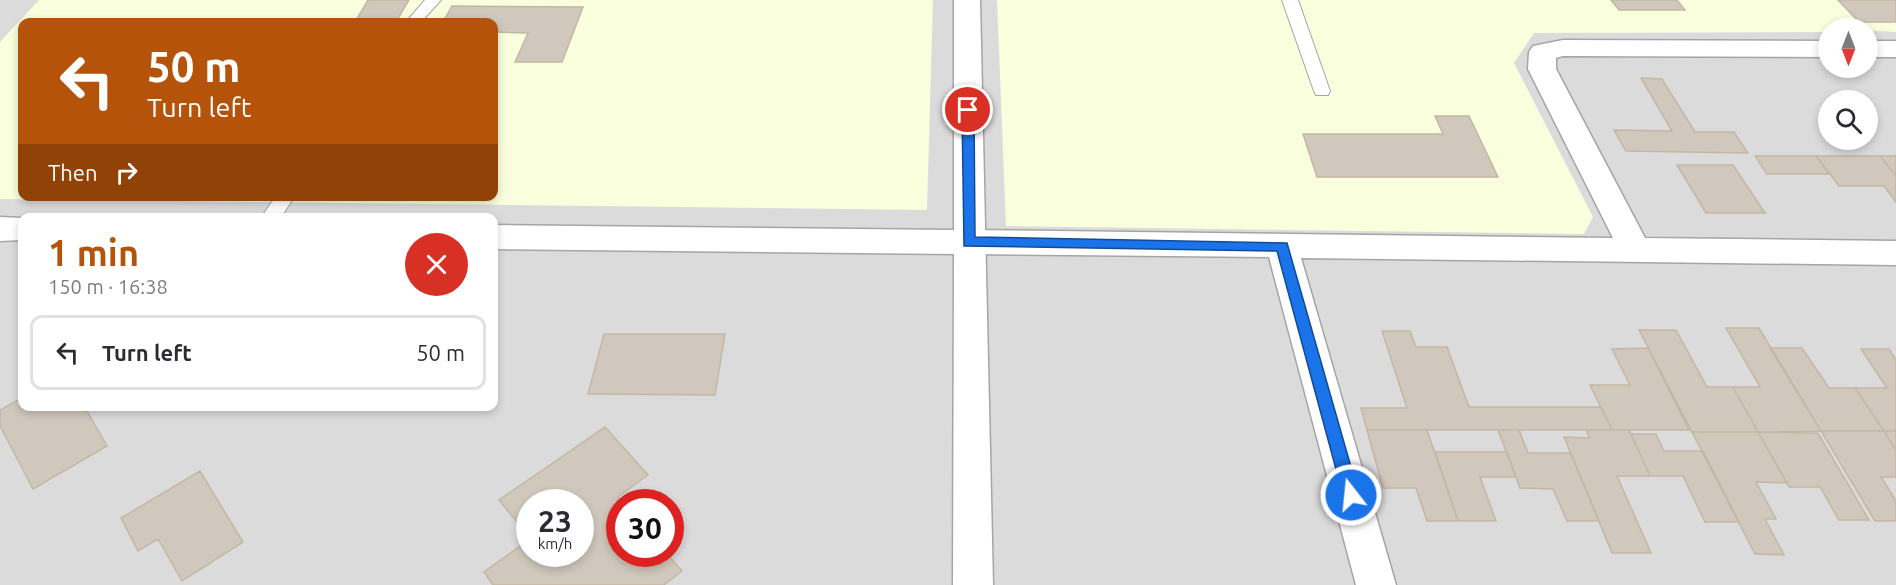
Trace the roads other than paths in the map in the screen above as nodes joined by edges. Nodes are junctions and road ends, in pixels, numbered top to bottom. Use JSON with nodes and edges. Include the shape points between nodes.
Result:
{"nodes":[{"id":1,"x":433,"y":0,"type":"edge"},
{"id":2,"x":967,"y":0,"type":"edge"},
{"id":3,"x":1290,"y":0,"type":"edge"},
{"id":4,"x":417,"y":18,"type":"edge"},
{"id":5,"x":1818,"y":49,"type":"edge"},
{"id":6,"x":1878,"y":49,"type":"edge"},
{"id":7,"x":1896,"y":49,"type":"edge"},
{"id":8,"x":1322,"y":91,"type":"dead end"},
{"id":9,"x":0,"y":229,"type":"edge"},
{"id":10,"x":18,"y":229,"type":"edge"},
{"id":11,"x":498,"y":237,"type":"edge"},
{"id":12,"x":969,"y":242,"type":"junction"},
{"id":13,"x":1282,"y":246,"type":"junction"},
{"id":14,"x":1635,"y":250,"type":"junction"},
{"id":15,"x":1896,"y":253,"type":"edge"},
{"id":16,"x":973,"y":585,"type":"edge"},
{"id":17,"x":1376,"y":585,"type":"edge"}],
"edges":[{"from":1,"to":4,"type":"lane"},
{"from":2,"to":12,"type":"street"},
{"from":3,"to":8,"type":"lane"},
{"from":5,"to":14,"type":"street","via":[[1563,48],[1542,52],[1542,69]]},
{"from":6,"to":7,"type":"street"},
{"from":9,"to":10,"type":"street"},
{"from":11,"to":12,"type":"street"},
{"from":12,"to":13,"type":"street"},
{"from":12,"to":16,"type":"street"},
{"from":13,"to":14,"type":"street"},
{"from":13,"to":17,"type":"street"},
{"from":14,"to":15,"type":"street"}]}
